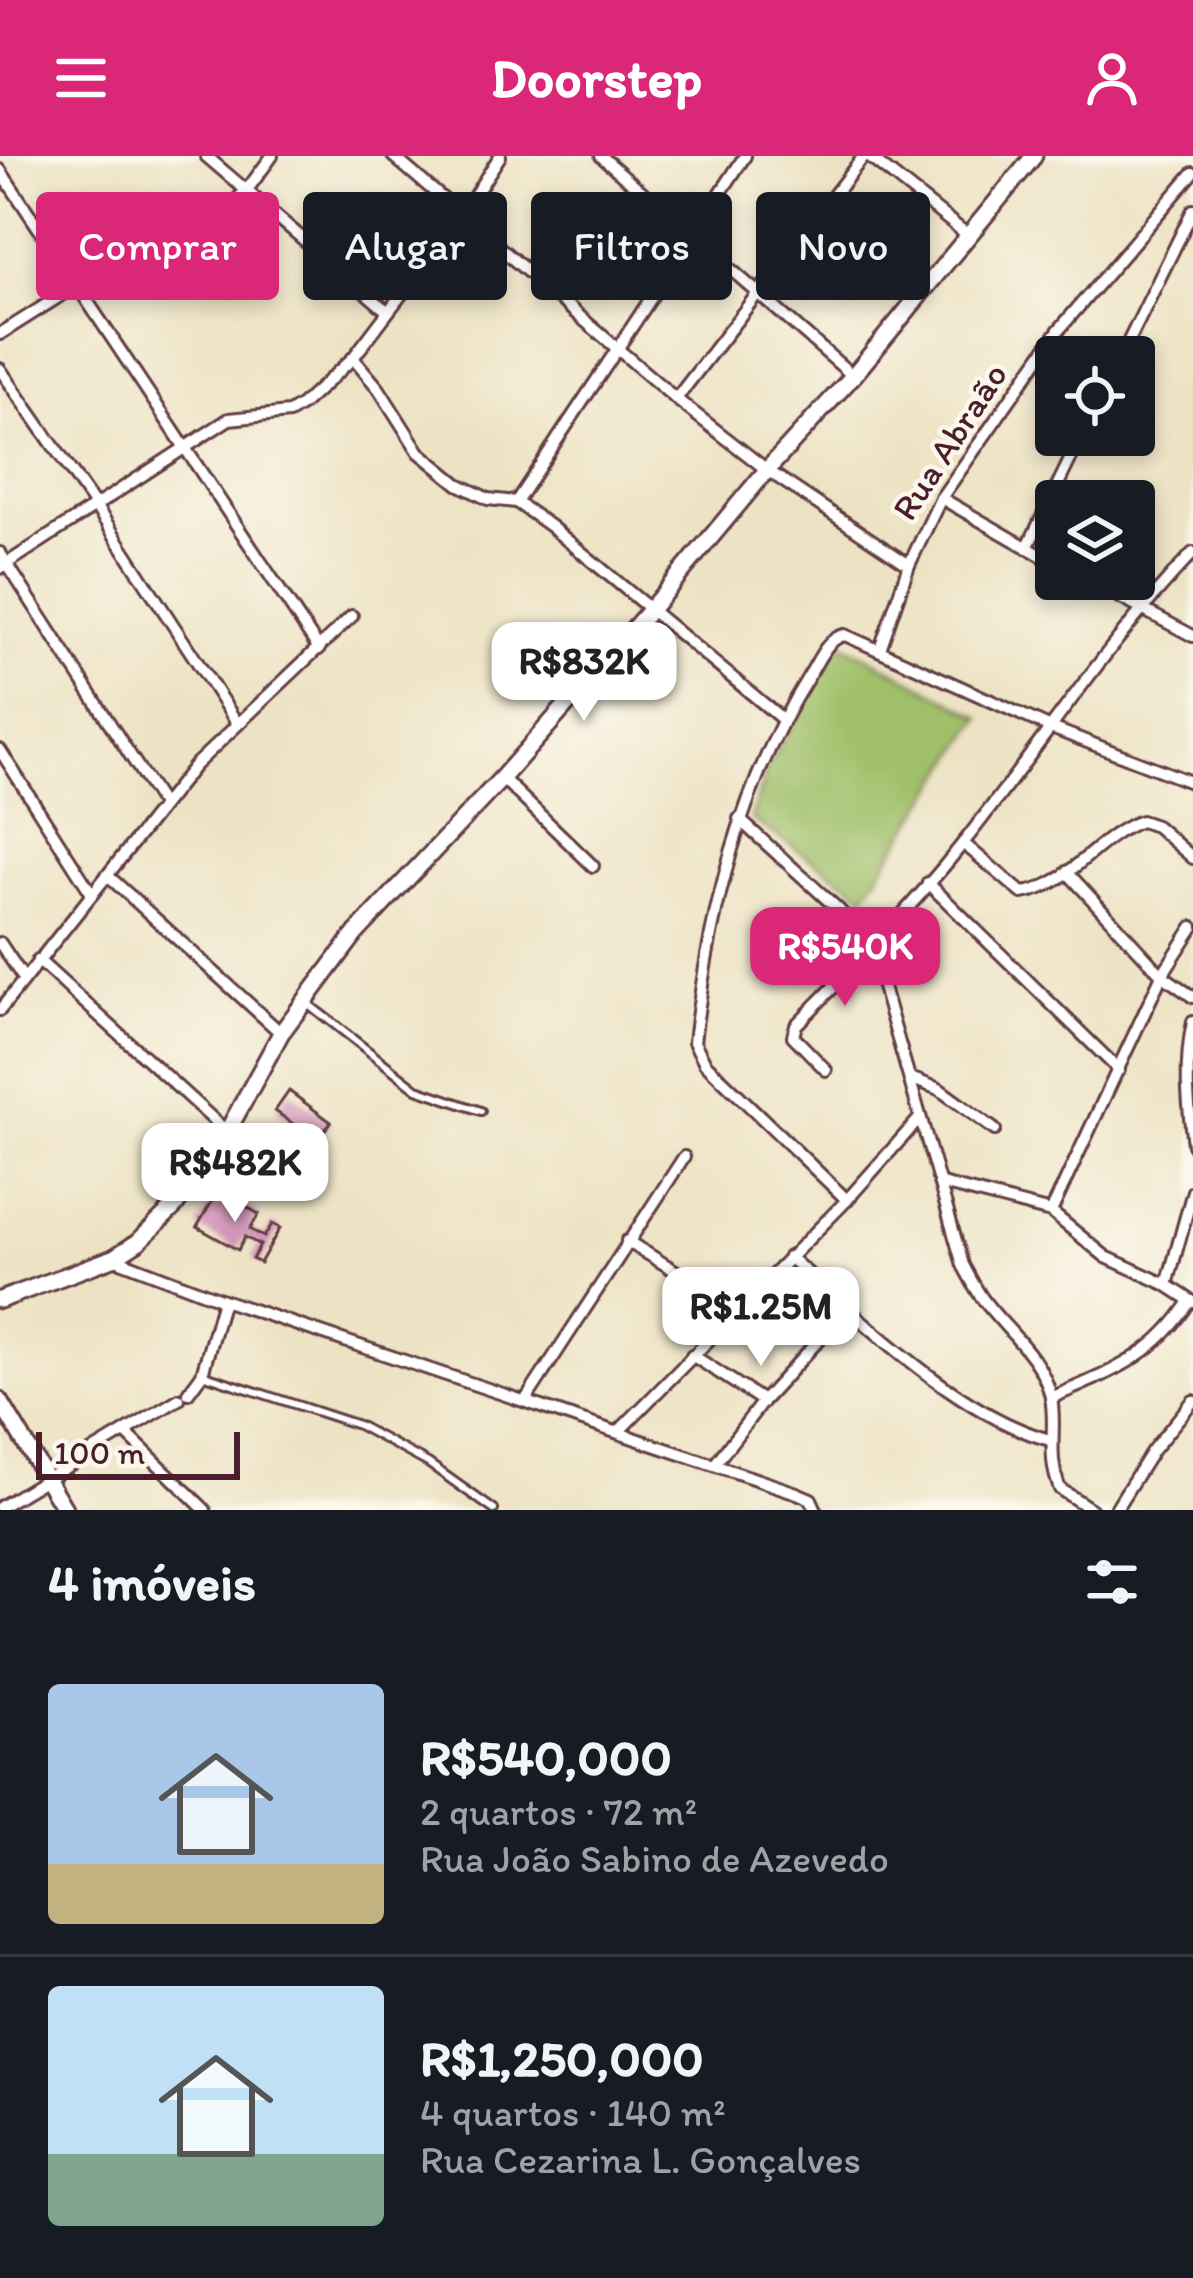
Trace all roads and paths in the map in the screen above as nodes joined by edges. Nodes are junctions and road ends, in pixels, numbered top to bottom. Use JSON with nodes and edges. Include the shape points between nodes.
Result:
{"nodes":[{"id":1,"x":206,"y":156,"type":"edge"},
{"id":2,"x":272,"y":156,"type":"edge"},
{"id":3,"x":393,"y":156,"type":"edge"},
{"id":4,"x":500,"y":156,"type":"edge"},
{"id":5,"x":601,"y":156,"type":"edge"},
{"id":6,"x":745,"y":156,"type":"edge"},
{"id":7,"x":866,"y":156,"type":"edge"},
{"id":8,"x":1034,"y":156,"type":"edge"},
{"id":9,"x":0,"y":170,"type":"edge"},
{"id":10,"x":1193,"y":173,"type":"edge"},
{"id":11,"x":1180,"y":188,"type":"junction"},
{"id":12,"x":247,"y":190,"type":"junction"},
{"id":13,"x":436,"y":192,"type":"edge"},
{"id":14,"x":476,"y":192,"type":"edge"},
{"id":15,"x":641,"y":192,"type":"edge"},
{"id":16,"x":720,"y":192,"type":"edge"},
{"id":17,"x":837,"y":192,"type":"edge"},
{"id":18,"x":1193,"y":197,"type":"edge"},
{"id":19,"x":1193,"y":210,"type":"edge"},
{"id":20,"x":36,"y":224,"type":"edge"},
{"id":21,"x":969,"y":236,"type":"junction"},
{"id":22,"x":507,"y":253,"type":"edge"},
{"id":23,"x":732,"y":270,"type":"edge"},
{"id":24,"x":756,"y":289,"type":"edge"},
{"id":25,"x":756,"y":294,"type":"edge"},
{"id":26,"x":53,"y":300,"type":"edge"},
{"id":27,"x":86,"y":300,"type":"edge"},
{"id":28,"x":395,"y":300,"type":"edge"},
{"id":29,"x":649,"y":300,"type":"edge"},
{"id":30,"x":768,"y":300,"type":"edge"},
{"id":31,"x":387,"y":310,"type":"junction"},
{"id":32,"x":0,"y":334,"type":"edge"},
{"id":33,"x":1131,"y":336,"type":"edge"},
{"id":34,"x":617,"y":349,"type":"junction"},
{"id":35,"x":353,"y":358,"type":"junction"},
{"id":36,"x":0,"y":370,"type":"edge"},
{"id":37,"x":853,"y":376,"type":"junction"},
{"id":38,"x":676,"y":399,"type":"junction"},
{"id":39,"x":183,"y":446,"type":"junction"},
{"id":40,"x":1072,"y":456,"type":"edge"},
{"id":41,"x":766,"y":470,"type":"junction"},
{"id":42,"x":941,"y":498,"type":"junction"},
{"id":43,"x":515,"y":502,"type":"junction"},
{"id":44,"x":96,"y":507,"type":"junction"},
{"id":45,"x":1027,"y":548,"type":"junction"},
{"id":46,"x":1035,"y":552,"type":"edge"},
{"id":47,"x":1193,"y":554,"type":"edge"},
{"id":48,"x":2,"y":562,"type":"edge"},
{"id":49,"x":909,"y":565,"type":"junction"},
{"id":50,"x":1125,"y":600,"type":"edge"},
{"id":51,"x":1140,"y":608,"type":"junction"},
{"id":52,"x":650,"y":610,"type":"junction"},
{"id":53,"x":352,"y":616,"type":"dead end"},
{"id":54,"x":1193,"y":637,"type":"edge"},
{"id":55,"x":320,"y":649,"type":"junction"},
{"id":56,"x":880,"y":649,"type":"junction"},
{"id":57,"x":782,"y":719,"type":"junction"},
{"id":58,"x":237,"y":723,"type":"junction"},
{"id":59,"x":1048,"y":727,"type":"junction"},
{"id":60,"x":0,"y":750,"type":"edge"},
{"id":61,"x":502,"y":778,"type":"junction"},
{"id":62,"x":1193,"y":783,"type":"edge"},
{"id":63,"x":161,"y":803,"type":"junction"},
{"id":64,"x":739,"y":819,"type":"junction"},
{"id":65,"x":963,"y":843,"type":"junction"},
{"id":66,"x":1193,"y":858,"type":"edge"},
{"id":67,"x":593,"y":866,"type":"dead end"},
{"id":68,"x":1067,"y":872,"type":"junction"},
{"id":69,"x":107,"y":875,"type":"junction"},
{"id":70,"x":928,"y":883,"type":"junction"},
{"id":71,"x":92,"y":893,"type":"junction"},
{"id":72,"x":1193,"y":927,"type":"edge"},
{"id":73,"x":0,"y":943,"type":"edge"},
{"id":74,"x":872,"y":949,"type":"junction"},
{"id":75,"x":38,"y":960,"type":"junction"},
{"id":76,"x":1162,"y":975,"type":"junction"},
{"id":77,"x":24,"y":979,"type":"junction"},
{"id":78,"x":1193,"y":998,"type":"edge"},
{"id":79,"x":304,"y":1000,"type":"junction"},
{"id":80,"x":0,"y":1010,"type":"edge"},
{"id":81,"x":1193,"y":1022,"type":"edge"},
{"id":82,"x":281,"y":1034,"type":"junction"},
{"id":83,"x":826,"y":1070,"type":"dead end"},
{"id":84,"x":1119,"y":1070,"type":"junction"},
{"id":85,"x":910,"y":1078,"type":"junction"},
{"id":86,"x":481,"y":1112,"type":"dead end"},
{"id":87,"x":919,"y":1120,"type":"junction"},
{"id":88,"x":995,"y":1130,"type":"dead end"},
{"id":89,"x":227,"y":1132,"type":"junction"},
{"id":90,"x":1193,"y":1145,"type":"edge"},
{"id":91,"x":684,"y":1157,"type":"dead end"},
{"id":92,"x":942,"y":1184,"type":"junction"},
{"id":93,"x":1193,"y":1191,"type":"edge"},
{"id":94,"x":847,"y":1200,"type":"junction"},
{"id":95,"x":1051,"y":1211,"type":"junction"},
{"id":96,"x":627,"y":1241,"type":"junction"},
{"id":97,"x":789,"y":1257,"type":"junction"},
{"id":98,"x":112,"y":1258,"type":"junction"},
{"id":99,"x":691,"y":1280,"type":"dead end"},
{"id":100,"x":1167,"y":1285,"type":"junction"},
{"id":101,"x":0,"y":1300,"type":"edge"},
{"id":102,"x":223,"y":1300,"type":"junction"},
{"id":103,"x":1192,"y":1302,"type":"edge"},
{"id":104,"x":848,"y":1308,"type":"junction"},
{"id":105,"x":692,"y":1355,"type":"junction"},
{"id":106,"x":202,"y":1374,"type":"junction"},
{"id":107,"x":1051,"y":1398,"type":"junction"},
{"id":108,"x":0,"y":1401,"type":"edge"},
{"id":109,"x":525,"y":1401,"type":"junction"},
{"id":110,"x":763,"y":1401,"type":"junction"},
{"id":111,"x":1193,"y":1401,"type":"edge"},
{"id":112,"x":620,"y":1431,"type":"junction"},
{"id":113,"x":127,"y":1434,"type":"junction"},
{"id":114,"x":1050,"y":1440,"type":"junction"},
{"id":115,"x":715,"y":1464,"type":"junction"},
{"id":116,"x":48,"y":1479,"type":"junction"},
{"id":117,"x":0,"y":1507,"type":"edge"},
{"id":118,"x":65,"y":1510,"type":"edge"},
{"id":119,"x":205,"y":1510,"type":"edge"},
{"id":120,"x":494,"y":1510,"type":"edge"},
{"id":121,"x":816,"y":1510,"type":"edge"},
{"id":122,"x":1092,"y":1510,"type":"edge"},
{"id":123,"x":1115,"y":1510,"type":"edge"}],
"edges":[{"from":1,"to":12,"type":"street"},
{"from":2,"to":12,"type":"street"},
{"from":3,"to":13,"type":"street"},
{"from":4,"to":14,"type":"street"},
{"from":5,"to":15,"type":"street"},
{"from":6,"to":16,"type":"street"},
{"from":7,"to":17,"type":"street"},
{"from":7,"to":21,"type":"street"},
{"from":8,"to":21,"type":"main road"},
{"from":9,"to":20,"type":"street"},
{"from":10,"to":11,"type":"street","name":"Rua Abraão"},
{"from":11,"to":18,"type":"street"},
{"from":11,"to":42,"type":"street","name":"Rua Abraão","via":[[1058,331]]},
{"from":12,"to":31,"type":"street"},
{"from":19,"to":33,"type":"street"},
{"from":21,"to":37,"type":"main road"},
{"from":22,"to":34,"type":"street"},
{"from":23,"to":24,"type":"street"},
{"from":25,"to":38,"type":"street"},
{"from":26,"to":32,"type":"street"},
{"from":27,"to":39,"type":"street"},
{"from":28,"to":31,"type":"street"},
{"from":29,"to":34,"type":"street"},
{"from":30,"to":37,"type":"street"},
{"from":31,"to":35,"type":"street"},
{"from":34,"to":38,"type":"street"},
{"from":34,"to":43,"type":"street"},
{"from":35,"to":39,"type":"street","via":[[289,413],[229,419]]},
{"from":35,"to":43,"type":"street","via":[[419,452],[458,484]]},
{"from":36,"to":44,"type":"street"},
{"from":37,"to":41,"type":"main road"},
{"from":38,"to":41,"type":"street"},
{"from":39,"to":44,"type":"street"},
{"from":39,"to":55,"type":"street"},
{"from":40,"to":45,"type":"street"},
{"from":41,"to":49,"type":"street"},
{"from":41,"to":52,"type":"main road"},
{"from":42,"to":45,"type":"street"},
{"from":42,"to":49,"type":"street","name":"Rua Abraão"},
{"from":43,"to":52,"type":"street"},
{"from":44,"to":48,"type":"street"},
{"from":44,"to":58,"type":"street"},
{"from":45,"to":46,"type":"street"},
{"from":47,"to":51,"type":"street"},
{"from":48,"to":63,"type":"street"},
{"from":49,"to":56,"type":"street","name":"Rua Abraão"},
{"from":50,"to":51,"type":"street"},
{"from":51,"to":54,"type":"street"},
{"from":51,"to":59,"type":"street"},
{"from":52,"to":57,"type":"street"},
{"from":52,"to":61,"type":"main road"},
{"from":53,"to":55,"type":"street"},
{"from":55,"to":58,"type":"street"},
{"from":56,"to":57,"type":"street","via":[[845,635],[831,641]]},
{"from":56,"to":59,"type":"street"},
{"from":57,"to":64,"type":"street"},
{"from":58,"to":63,"type":"street"},
{"from":59,"to":62,"type":"street"},
{"from":59,"to":65,"type":"street"},
{"from":60,"to":71,"type":"street"},
{"from":61,"to":67,"type":"street"},
{"from":61,"to":79,"type":"main road"},
{"from":63,"to":69,"type":"street"},
{"from":64,"to":74,"type":"street"},
{"from":64,"to":94,"type":"street","via":[[694,1042],[705,1063]]},
{"from":65,"to":68,"type":"street","via":[[1022,893]]},
{"from":65,"to":70,"type":"street"},
{"from":66,"to":68,"type":"street","via":[[1141,821]]},
{"from":68,"to":76,"type":"street"},
{"from":69,"to":71,"type":"street"},
{"from":69,"to":82,"type":"street"},
{"from":70,"to":74,"type":"street"},
{"from":70,"to":84,"type":"street"},
{"from":71,"to":75,"type":"street"},
{"from":72,"to":76,"type":"street"},
{"from":73,"to":77,"type":"street"},
{"from":74,"to":83,"type":"street","via":[[793,1030]]},
{"from":74,"to":85,"type":"street"},
{"from":75,"to":77,"type":"street"},
{"from":75,"to":89,"type":"street"},
{"from":76,"to":78,"type":"street"},
{"from":76,"to":84,"type":"street"},
{"from":77,"to":80,"type":"street"},
{"from":79,"to":82,"type":"main road"},
{"from":79,"to":86,"type":"lane","via":[[417,1089]]},
{"from":81,"to":90,"type":"street","via":[[1186,1092]]},
{"from":82,"to":89,"type":"main road"},
{"from":84,"to":95,"type":"street"},
{"from":85,"to":87,"type":"street"},
{"from":85,"to":88,"type":"street"},
{"from":87,"to":92,"type":"street"},
{"from":87,"to":94,"type":"street"},
{"from":89,"to":98,"type":"main road","via":[[176,1207]]},
{"from":91,"to":96,"type":"street"},
{"from":92,"to":95,"type":"street"},
{"from":92,"to":107,"type":"street","via":[[963,1265],[1028,1351]]},
{"from":93,"to":100,"type":"street"},
{"from":94,"to":97,"type":"street"},
{"from":95,"to":100,"type":"street","via":[[1106,1257]]},
{"from":96,"to":99,"type":"street"},
{"from":96,"to":109,"type":"street"},
{"from":97,"to":104,"type":"street"},
{"from":97,"to":105,"type":"street"},
{"from":98,"to":101,"type":"main road"},
{"from":98,"to":102,"type":"street"},
{"from":100,"to":103,"type":"street"},
{"from":102,"to":106,"type":"street"},
{"from":102,"to":109,"type":"street"},
{"from":103,"to":107,"type":"street","via":[[1151,1350]]},
{"from":104,"to":110,"type":"street"},
{"from":104,"to":114,"type":"street","via":[[961,1398]]},
{"from":105,"to":110,"type":"street"},
{"from":105,"to":112,"type":"street"},
{"from":106,"to":113,"type":"street"},
{"from":106,"to":120,"type":"lane","via":[[358,1424]]},
{"from":107,"to":114,"type":"street"},
{"from":108,"to":116,"type":"main road"},
{"from":109,"to":112,"type":"street"},
{"from":110,"to":115,"type":"street"},
{"from":111,"to":123,"type":"street"},
{"from":112,"to":115,"type":"street"},
{"from":113,"to":116,"type":"street"},
{"from":113,"to":119,"type":"street"},
{"from":114,"to":122,"type":"street","via":[[1060,1489]]},
{"from":115,"to":121,"type":"street","via":[[812,1498]]},
{"from":116,"to":117,"type":"street"},
{"from":116,"to":118,"type":"main road"}]}
